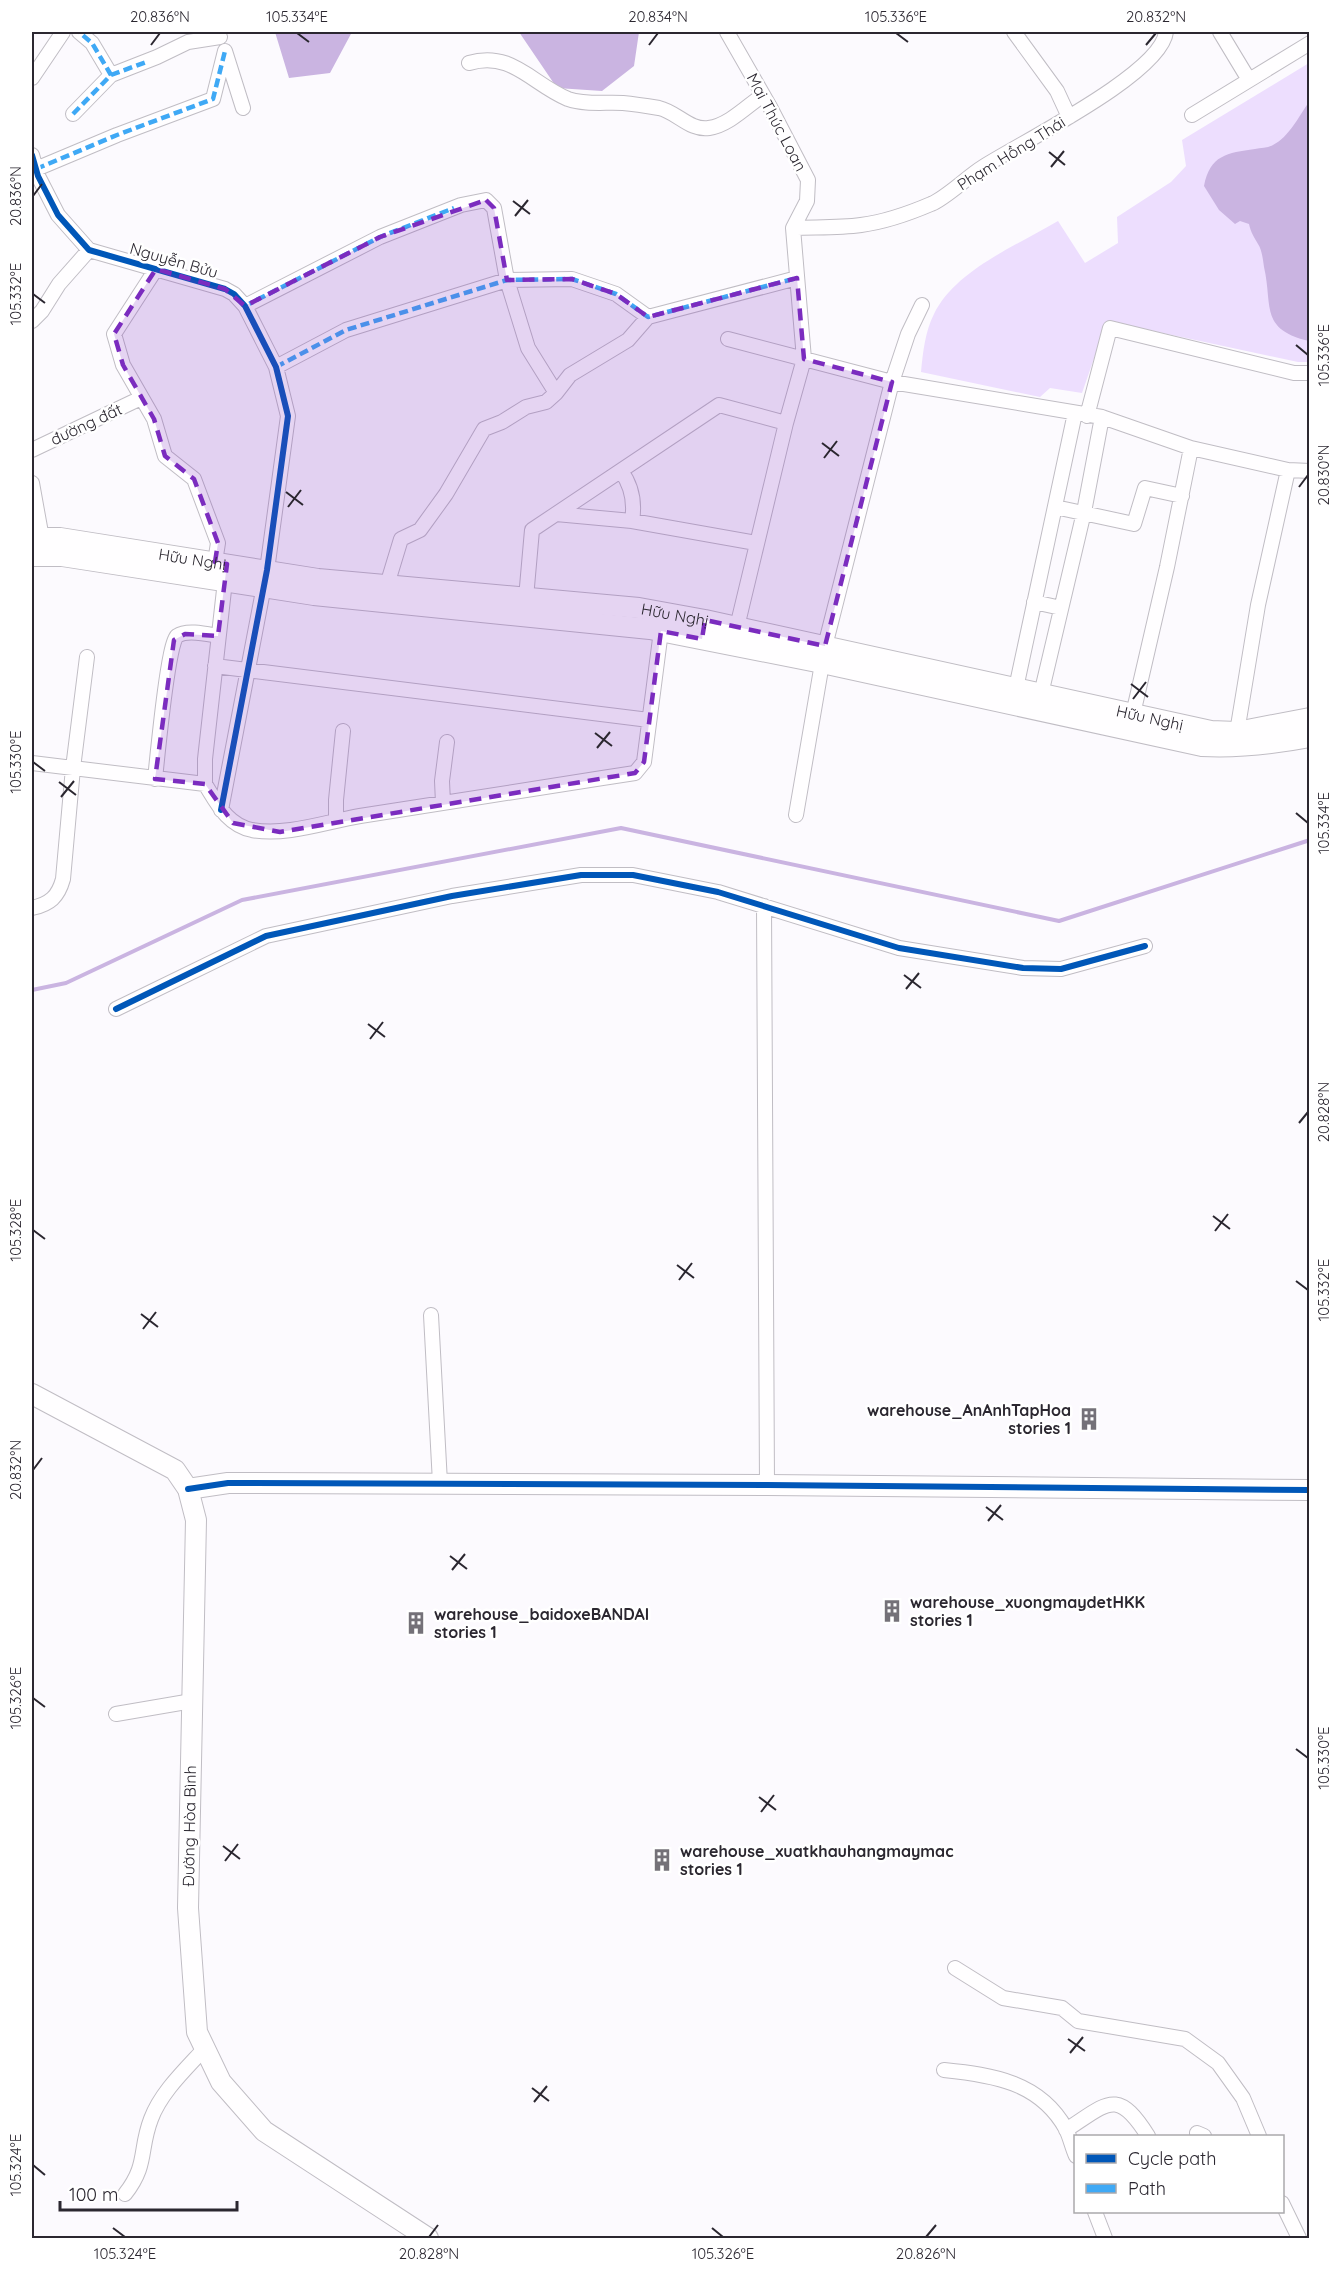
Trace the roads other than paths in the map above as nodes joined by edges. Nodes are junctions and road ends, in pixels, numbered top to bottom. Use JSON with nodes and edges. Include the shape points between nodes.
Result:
{"nodes":[{"id":1,"x":63,"y":32,"type":"edge"},
{"id":2,"x":79,"y":32,"type":"edge"},
{"id":3,"x":727,"y":32,"type":"edge"},
{"id":4,"x":1014,"y":32,"type":"edge"},
{"id":5,"x":1166,"y":32,"type":"edge"},
{"id":6,"x":1221,"y":32,"type":"edge"},
{"id":7,"x":219,"y":34,"type":"edge"},
{"id":8,"x":1310,"y":42,"type":"edge"},
{"id":9,"x":225,"y":51,"type":"junction"},
{"id":10,"x":469,"y":63,"type":"dead end"},
{"id":11,"x":111,"y":75,"type":"junction"},
{"id":12,"x":32,"y":78,"type":"edge"},
{"id":13,"x":1249,"y":80,"type":"junction"},
{"id":14,"x":763,"y":95,"type":"junction"},
{"id":15,"x":243,"y":108,"type":"dead end"},
{"id":16,"x":73,"y":114,"type":"dead end"},
{"id":17,"x":1192,"y":115,"type":"dead end"},
{"id":18,"x":1069,"y":117,"type":"junction"},
{"id":19,"x":32,"y":155,"type":"edge"},
{"id":20,"x":36,"y":179,"type":"edge"},
{"id":21,"x":793,"y":228,"type":"junction"},
{"id":22,"x":89,"y":250,"type":"junction"},
{"id":23,"x":156,"y":269,"type":"junction"},
{"id":24,"x":797,"y":278,"type":"junction"},
{"id":25,"x":507,"y":280,"type":"junction"},
{"id":26,"x":922,"y":305,"type":"dead end"},
{"id":27,"x":245,"y":306,"type":"junction"},
{"id":28,"x":648,"y":317,"type":"junction"},
{"id":29,"x":32,"y":321,"type":"edge"},
{"id":30,"x":728,"y":339,"type":"dead end"},
{"id":31,"x":804,"y":359,"type":"junction"},
{"id":32,"x":276,"y":367,"type":"junction"},
{"id":33,"x":1310,"y":373,"type":"edge"},
{"id":34,"x":892,"y":382,"type":"junction"},
{"id":35,"x":556,"y":393,"type":"junction"},
{"id":36,"x":141,"y":398,"type":"junction"},
{"id":37,"x":1081,"y":414,"type":"junction"},
{"id":38,"x":1102,"y":417,"type":"junction"},
{"id":39,"x":786,"y":423,"type":"junction"},
{"id":40,"x":1191,"y":448,"type":"junction"},
{"id":41,"x":32,"y":450,"type":"edge"},
{"id":42,"x":1288,"y":470,"type":"junction"},
{"id":43,"x":621,"y":471,"type":"junction"},
{"id":44,"x":1310,"y":471,"type":"edge"},
{"id":45,"x":32,"y":483,"type":"edge"},
{"id":46,"x":1182,"y":496,"type":"junction"},
{"id":47,"x":1055,"y":507,"type":"junction"},
{"id":48,"x":1084,"y":512,"type":"junction"},
{"id":49,"x":556,"y":514,"type":"junction"},
{"id":50,"x":632,"y":521,"type":"junction"},
{"id":51,"x":756,"y":543,"type":"junction"},
{"id":52,"x":37,"y":547,"type":"edge"},
{"id":53,"x":215,"y":562,"type":"junction"},
{"id":54,"x":265,"y":579,"type":"junction"},
{"id":55,"x":225,"y":581,"type":"junction"},
{"id":56,"x":387,"y":585,"type":"junction"},
{"id":57,"x":526,"y":598,"type":"junction"},
{"id":58,"x":1034,"y":602,"type":"junction"},
{"id":59,"x":1061,"y":608,"type":"junction"},
{"id":60,"x":737,"y":627,"type":"junction"},
{"id":61,"x":704,"y":630,"type":"junction"},
{"id":62,"x":661,"y":631,"type":"junction"},
{"id":63,"x":218,"y":636,"type":"junction"},
{"id":64,"x":824,"y":655,"type":"junction"},
{"id":65,"x":87,"y":657,"type":"dead end"},
{"id":66,"x":215,"y":666,"type":"junction"},
{"id":67,"x":248,"y":670,"type":"junction"},
{"id":68,"x":1016,"y":688,"type":"junction"},
{"id":69,"x":1041,"y":694,"type":"junction"},
{"id":70,"x":1022,"y":707,"type":"junction"},
{"id":71,"x":1133,"y":714,"type":"junction"},
{"id":72,"x":1310,"y":718,"type":"edge"},
{"id":73,"x":649,"y":720,"type":"junction"},
{"id":74,"x":343,"y":731,"type":"dead end"},
{"id":75,"x":1237,"y":732,"type":"junction"},
{"id":76,"x":1310,"y":737,"type":"edge"},
{"id":77,"x":447,"y":742,"type":"dead end"},
{"id":78,"x":32,"y":763,"type":"edge"},
{"id":79,"x":73,"y":768,"type":"junction"},
{"id":80,"x":155,"y":778,"type":"junction"},
{"id":81,"x":205,"y":784,"type":"junction"},
{"id":82,"x":443,"y":803,"type":"junction"},
{"id":83,"x":221,"y":810,"type":"junction"},
{"id":84,"x":795,"y":815,"type":"dead end"},
{"id":85,"x":336,"y":820,"type":"junction"},
{"id":86,"x":764,"y":906,"type":"junction"},
{"id":87,"x":32,"y":908,"type":"edge"},
{"id":88,"x":1144,"y":946,"type":"dead end"},
{"id":89,"x":116,"y":1009,"type":"dead end"},
{"id":90,"x":430,"y":1315,"type":"dead end"},
{"id":91,"x":32,"y":1394,"type":"edge"},
{"id":92,"x":440,"y":1484,"type":"junction"},
{"id":93,"x":767,"y":1485,"type":"junction"},
{"id":94,"x":188,"y":1489,"type":"junction"},
{"id":95,"x":1310,"y":1490,"type":"edge"},
{"id":96,"x":192,"y":1701,"type":"junction"},
{"id":97,"x":117,"y":1714,"type":"dead end"},
{"id":98,"x":955,"y":1968,"type":"dead end"},
{"id":99,"x":205,"y":2048,"type":"junction"},
{"id":100,"x":944,"y":2070,"type":"dead end"},
{"id":101,"x":1066,"y":2130,"type":"junction"},
{"id":102,"x":1147,"y":2135,"type":"edge"},
{"id":103,"x":1259,"y":2135,"type":"edge"},
{"id":104,"x":1074,"y":2151,"type":"edge"},
{"id":105,"x":125,"y":2194,"type":"dead end"},
{"id":106,"x":1284,"y":2207,"type":"edge"},
{"id":107,"x":1096,"y":2213,"type":"edge"},
{"id":108,"x":423,"y":2238,"type":"edge"},
{"id":109,"x":1104,"y":2238,"type":"edge"},
{"id":110,"x":1299,"y":2238,"type":"edge"}],
"edges":[{"from":1,"to":12,"type":"street"},
{"from":2,"to":11,"type":"street","via":[[92,42]]},
{"from":3,"to":14,"type":"street","name":"Mai Thúc Loan"},
{"from":4,"to":18,"type":"street","via":[[1057,91]]},
{"from":5,"to":18,"type":"street","name":"Phạm Hồng Thái","via":[[1166,38],[1148,61],[1123,83]]},
{"from":6,"to":13,"type":"street"},
{"from":7,"to":9,"type":"street"},
{"from":7,"to":11,"type":"street","via":[[188,42]]},
{"from":8,"to":13,"type":"street"},
{"from":9,"to":15,"type":"street"},
{"from":9,"to":20,"type":"street","via":[[213,99],[117,135]]},
{"from":10,"to":14,"type":"street","via":[[483,58],[499,60],[570,99],[660,108],[702,128],[726,121]]},
{"from":11,"to":16,"type":"street"},
{"from":13,"to":17,"type":"street"},
{"from":14,"to":21,"type":"street","name":"Mai Thúc Loan","via":[[808,180],[807,201]]},
{"from":18,"to":21,"type":"street","name":"Phạm Hồng Thái","via":[[1016,146],[934,203],[862,225]]},
{"from":19,"to":20,"type":"street"},
{"from":20,"to":22,"type":"street","via":[[58,215]]},
{"from":21,"to":24,"type":"street"},
{"from":22,"to":23,"type":"street","name":"Nguyễn Bửu"},
{"from":22,"to":29,"type":"street"},
{"from":23,"to":27,"type":"street","name":"Nguyễn Bửu","via":[[225,289]]},
{"from":23,"to":36,"type":"street","via":[[114,333],[123,365]]},
{"from":24,"to":28,"type":"street"},
{"from":24,"to":31,"type":"street"},
{"from":25,"to":27,"type":"street","via":[[494,208],[482,199],[380,237]]},
{"from":25,"to":28,"type":"street","via":[[572,279],[616,294]]},
{"from":25,"to":32,"type":"street","via":[[346,330]]},
{"from":25,"to":35,"type":"street","via":[[528,348]]},
{"from":26,"to":34,"type":"street"},
{"from":27,"to":32,"type":"street","name":"Nguyễn Bửu"},
{"from":28,"to":35,"type":"street","via":[[628,340],[570,375]]},
{"from":30,"to":31,"type":"street"},
{"from":31,"to":34,"type":"street"},
{"from":31,"to":39,"type":"street"},
{"from":32,"to":54,"type":"street","name":"Nguyễn Bửu","via":[[288,416]]},
{"from":33,"to":37,"type":"street","via":[[1294,373],[1110,328]]},
{"from":34,"to":37,"type":"street"},
{"from":34,"to":64,"type":"street"},
{"from":35,"to":56,"type":"street","via":[[546,402],[526,407],[484,429],[420,530],[401,539]]},
{"from":36,"to":41,"type":"street","name":"đường đất"},
{"from":36,"to":53,"type":"street","via":[[154,419],[165,456],[194,479],[218,543]]},
{"from":37,"to":38,"type":"street"},
{"from":37,"to":47,"type":"street"},
{"from":38,"to":40,"type":"street"},
{"from":38,"to":48,"type":"street"},
{"from":39,"to":43,"type":"street","via":[[719,405]]},
{"from":39,"to":51,"type":"street"},
{"from":40,"to":42,"type":"street"},
{"from":40,"to":46,"type":"street"},
{"from":42,"to":44,"type":"street"},
{"from":42,"to":75,"type":"street","via":[[1258,605]]},
{"from":43,"to":49,"type":"street"},
{"from":43,"to":50,"type":"street","via":[[633,495]]},
{"from":45,"to":52,"type":"street"},
{"from":46,"to":48,"type":"street","via":[[1144,488],[1134,524]]},
{"from":46,"to":71,"type":"street"},
{"from":47,"to":48,"type":"street"},
{"from":47,"to":58,"type":"street"},
{"from":48,"to":59,"type":"street"},
{"from":49,"to":50,"type":"street"},
{"from":49,"to":57,"type":"street","via":[[532,530]]},
{"from":50,"to":51,"type":"street"},
{"from":51,"to":60,"type":"street"},
{"from":52,"to":53,"type":"main road","name":"Hữu Nghị","via":[[60,538]]},
{"from":52,"to":55,"type":"main road","name":"Hữu Nghị"},
{"from":53,"to":54,"type":"main road","name":"Hữu Nghị"},
{"from":54,"to":55,"type":"main road","name":"Hữu Nghị"},
{"from":54,"to":56,"type":"main road","name":"Hữu Nghị"},
{"from":54,"to":62,"type":"main road","name":"Hữu Nghị","via":[[314,595]]},
{"from":54,"to":67,"type":"street","name":"Nguyễn Bửu"},
{"from":55,"to":63,"type":"street"},
{"from":56,"to":57,"type":"main road","name":"Hữu Nghị"},
{"from":57,"to":61,"type":"main road","name":"Hữu Nghị","via":[[639,608]]},
{"from":58,"to":59,"type":"street"},
{"from":58,"to":68,"type":"street"},
{"from":59,"to":69,"type":"street"},
{"from":60,"to":61,"type":"main road","name":"Hữu Nghị"},
{"from":60,"to":64,"type":"main road","name":"Hữu Nghị"},
{"from":61,"to":62,"type":"main road","name":"Hữu Nghị"},
{"from":61,"to":64,"type":"main road","name":"Hữu Nghị"},
{"from":62,"to":73,"type":"street"},
{"from":63,"to":66,"type":"street"},
{"from":63,"to":80,"type":"street","via":[[185,634],[174,640]]},
{"from":64,"to":68,"type":"main road","name":"Hữu Nghị"},
{"from":64,"to":70,"type":"main road","name":"Hữu Nghị"},
{"from":64,"to":84,"type":"street"},
{"from":65,"to":79,"type":"street"},
{"from":66,"to":67,"type":"street"},
{"from":66,"to":81,"type":"street"},
{"from":67,"to":73,"type":"street"},
{"from":67,"to":83,"type":"street","name":"Nguyễn Bửu"},
{"from":68,"to":69,"type":"main road","name":"Hữu Nghị"},
{"from":68,"to":70,"type":"street"},
{"from":69,"to":70,"type":"street"},
{"from":69,"to":71,"type":"main road","name":"Hữu Nghị"},
{"from":70,"to":76,"type":"main road","name":"Hữu Nghị","via":[[1203,746],[1264,746]]},
{"from":71,"to":75,"type":"main road","name":"Hữu Nghị","via":[[1211,731]]},
{"from":72,"to":75,"type":"main road","name":"Hữu Nghị"},
{"from":73,"to":82,"type":"street","via":[[645,762],[635,773]]},
{"from":74,"to":85,"type":"street"},
{"from":77,"to":82,"type":"street"},
{"from":78,"to":79,"type":"street"},
{"from":79,"to":80,"type":"street"},
{"from":79,"to":87,"type":"street","via":[[63,879],[52,901]]},
{"from":80,"to":81,"type":"street"},
{"from":81,"to":83,"type":"street"},
{"from":82,"to":85,"type":"street"},
{"from":83,"to":85,"type":"street","via":[[232,823],[250,830],[280,832]]},
{"from":86,"to":88,"type":"street","via":[[899,948],[1023,968],[1061,969]]},
{"from":86,"to":89,"type":"street","via":[[718,892],[633,875],[581,875],[479,891],[266,936]]},
{"from":86,"to":93,"type":"street"},
{"from":90,"to":92,"type":"street"},
{"from":91,"to":94,"type":"main road","name":"Đường Hòa Bình","via":[[176,1470]]},
{"from":92,"to":93,"type":"main road"},
{"from":92,"to":94,"type":"main road","via":[[228,1483]]},
{"from":93,"to":95,"type":"main road"},
{"from":94,"to":96,"type":"main road","name":"Đường Hòa Bình","via":[[196,1520]]},
{"from":96,"to":97,"type":"street"},
{"from":96,"to":99,"type":"main road","name":"Đường Hòa Bình","via":[[188,1908],[197,2031]]},
{"from":98,"to":103,"type":"street","via":[[1003,1998],[1062,2008],[1078,2021],[1185,2039],[1218,2063],[1243,2098]]},
{"from":99,"to":105,"type":"street","via":[[160,2101],[151,2118],[140,2171]]},
{"from":99,"to":108,"type":"main road","name":"Đường Hòa Bình","via":[[221,2082],[264,2131]]},
{"from":100,"to":101,"type":"street","via":[[1011,2081],[1037,2096]]},
{"from":101,"to":102,"type":"street","via":[[1106,2104],[1122,2105],[1134,2114]]},
{"from":101,"to":104,"type":"street"},
{"from":106,"to":110,"type":"street"},
{"from":107,"to":109,"type":"street"}]}
